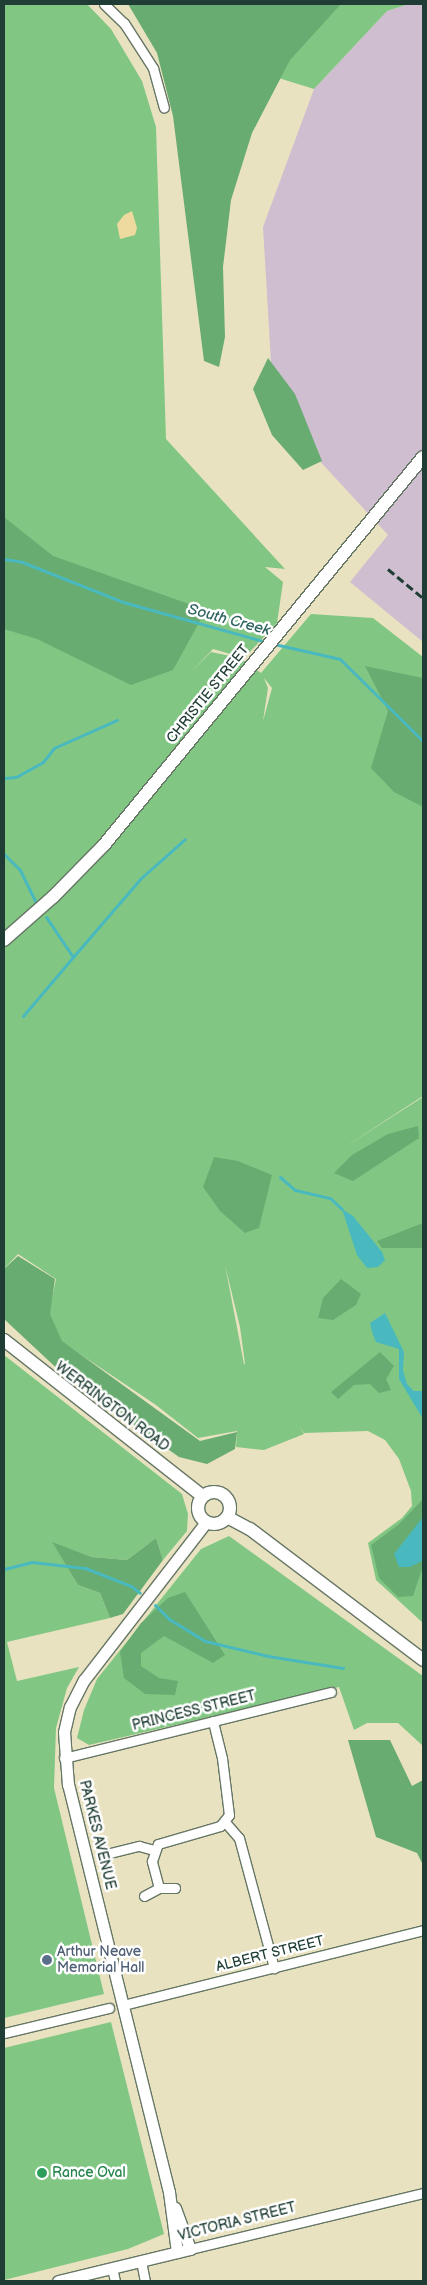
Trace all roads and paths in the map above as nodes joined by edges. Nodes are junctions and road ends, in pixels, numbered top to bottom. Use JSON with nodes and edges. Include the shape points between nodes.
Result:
{"nodes":[{"id":1,"x":104,"y":4,"type":"edge"},
{"id":2,"x":164,"y":108,"type":"dead end"},
{"id":3,"x":423,"y":457,"type":"edge"},
{"id":4,"x":4,"y":940,"type":"edge"},
{"id":5,"x":4,"y":1340,"type":"edge"},
{"id":6,"x":202,"y":1496,"type":"junction"},
{"id":7,"x":227,"y":1517,"type":"junction"},
{"id":8,"x":206,"y":1522,"type":"junction"},
{"id":9,"x":423,"y":1660,"type":"edge"},
{"id":10,"x":331,"y":1692,"type":"dead end"},
{"id":11,"x":213,"y":1721,"type":"junction"},
{"id":12,"x":64,"y":1758,"type":"junction"},
{"id":13,"x":225,"y":1822,"type":"junction"},
{"id":14,"x":154,"y":1850,"type":"junction"},
{"id":15,"x":110,"y":1853,"type":"dead end"},
{"id":16,"x":159,"y":1888,"type":"junction"},
{"id":17,"x":175,"y":1888,"type":"dead end"},
{"id":18,"x":144,"y":1896,"type":"dead end"},
{"id":19,"x":423,"y":1930,"type":"edge"},
{"id":20,"x":274,"y":1968,"type":"junction"},
{"id":21,"x":123,"y":2005,"type":"junction"},
{"id":22,"x":109,"y":2008,"type":"dead end"},
{"id":23,"x":4,"y":2033,"type":"edge"},
{"id":24,"x":169,"y":2192,"type":"junction"},
{"id":25,"x":423,"y":2193,"type":"edge"},
{"id":26,"x":190,"y":2249,"type":"junction"},
{"id":27,"x":177,"y":2252,"type":"junction"},
{"id":28,"x":141,"y":2261,"type":"junction"},
{"id":29,"x":112,"y":2268,"type":"junction"},
{"id":30,"x":58,"y":2281,"type":"edge"},
{"id":31,"x":115,"y":2281,"type":"edge"},
{"id":32,"x":146,"y":2281,"type":"edge"}],
"edges":[{"from":1,"to":2,"type":"street","via":[[124,23],[153,68]]},
{"from":3,"to":4,"type":"main road","name":"CHRISTIE STREET","via":[[79,872]]},
{"from":5,"to":6,"type":"main road","name":"WERRINGTON ROAD"},
{"from":6,"to":7,"type":"main road","via":[[215,1492],[223,1495],[230,1507]]},
{"from":6,"to":8,"type":"main road","via":[[198,1509]]},
{"from":7,"to":8,"type":"main road","via":[[218,1523]]},
{"from":7,"to":9,"type":"main road","via":[[250,1529]]},
{"from":8,"to":12,"type":"street","name":"PARKES AVENUE","via":[[79,1688],[67,1718]]},
{"from":10,"to":11,"type":"street","name":"PRINCESS STREET"},
{"from":11,"to":12,"type":"street","name":"PRINCESS STREET"},
{"from":11,"to":13,"type":"street","via":[[230,1808]]},
{"from":12,"to":21,"type":"street","name":"PARKES AVENUE"},
{"from":13,"to":14,"type":"street","via":[[167,1839]]},
{"from":13,"to":20,"type":"street","via":[[239,1838]]},
{"from":14,"to":15,"type":"street","via":[[139,1846]]},
{"from":14,"to":16,"type":"street","via":[[152,1862]]},
{"from":16,"to":17,"type":"street"},
{"from":16,"to":18,"type":"street"},
{"from":19,"to":20,"type":"street","name":"ALBERT STREET"},
{"from":20,"to":21,"type":"street","name":"ALBERT STREET"},
{"from":21,"to":24,"type":"street","name":"PARKES AVENUE"},
{"from":22,"to":23,"type":"street"},
{"from":24,"to":26,"type":"street","name":"PARKES AVENUE"},
{"from":24,"to":27,"type":"street","name":"PARKES AVENUE"},
{"from":25,"to":26,"type":"street","name":"VICTORIA STREET"},
{"from":26,"to":27,"type":"street","name":"VICTORIA STREET"},
{"from":27,"to":28,"type":"street","name":"VICTORIA STREET"},
{"from":28,"to":29,"type":"street","name":"VICTORIA STREET"},
{"from":28,"to":32,"type":"street"},
{"from":29,"to":30,"type":"street","name":"VICTORIA STREET"},
{"from":29,"to":31,"type":"street"}]}
